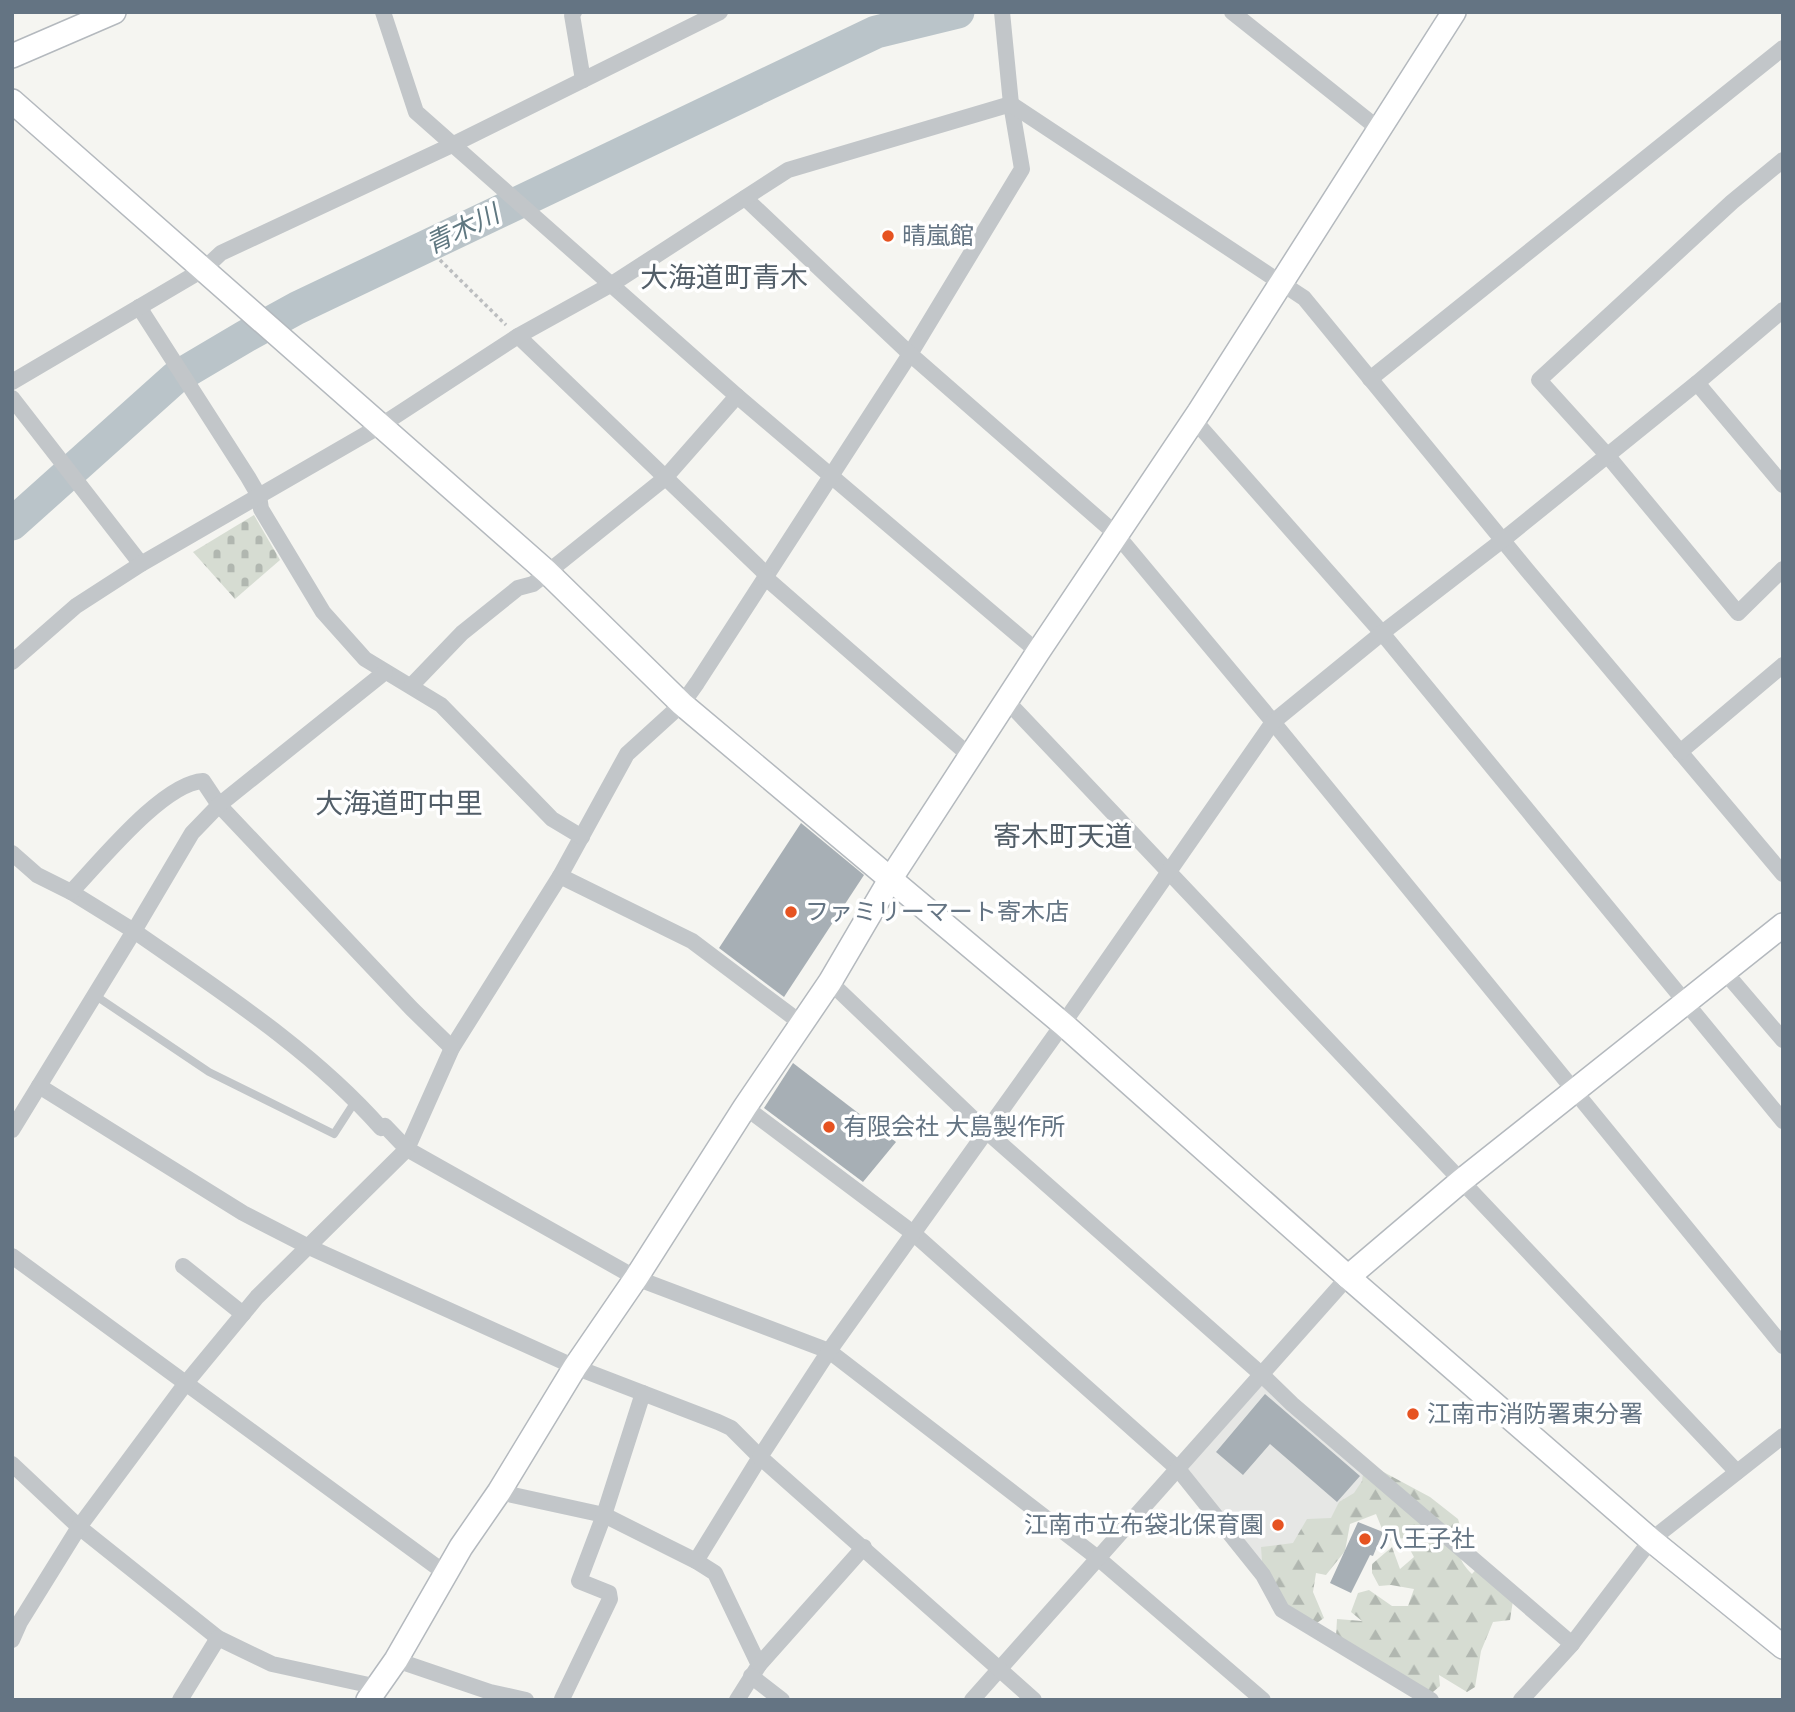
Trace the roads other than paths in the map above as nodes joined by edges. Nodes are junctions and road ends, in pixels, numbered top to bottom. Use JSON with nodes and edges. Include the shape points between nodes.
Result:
{"nodes":[{"id":1,"x":114,"y":12,"type":"edge"},
{"id":2,"x":383,"y":12,"type":"edge"},
{"id":3,"x":574,"y":12,"type":"edge"},
{"id":4,"x":1002,"y":12,"type":"edge"},
{"id":5,"x":1232,"y":12,"type":"edge"},
{"id":6,"x":1454,"y":12,"type":"edge"},
{"id":7,"x":718,"y":13,"type":"edge"},
{"id":8,"x":1783,"y":48,"type":"edge"},
{"id":9,"x":12,"y":56,"type":"edge"},
{"id":10,"x":583,"y":80,"type":"junction"},
{"id":11,"x":12,"y":101,"type":"edge"},
{"id":12,"x":1011,"y":104,"type":"junction"},
{"id":13,"x":1380,"y":130,"type":"junction"},
{"id":14,"x":452,"y":145,"type":"junction"},
{"id":15,"x":1783,"y":160,"type":"edge"},
{"id":16,"x":745,"y":198,"type":"junction"},
{"id":17,"x":204,"y":269,"type":"junction"},
{"id":18,"x":1282,"y":281,"type":"junction"},
{"id":19,"x":612,"y":284,"type":"junction"},
{"id":20,"x":139,"y":307,"type":"junction"},
{"id":21,"x":1783,"y":310,"type":"edge"},
{"id":22,"x":518,"y":336,"type":"junction"},
{"id":23,"x":910,"y":354,"type":"junction"},
{"id":24,"x":1370,"y":379,"type":"junction"},
{"id":25,"x":12,"y":382,"type":"edge"},
{"id":26,"x":1697,"y":383,"type":"junction"},
{"id":27,"x":737,"y":396,"type":"junction"},
{"id":28,"x":12,"y":398,"type":"edge"},
{"id":29,"x":1194,"y":420,"type":"junction"},
{"id":30,"x":380,"y":426,"type":"junction"},
{"id":31,"x":1607,"y":455,"type":"junction"},
{"id":32,"x":832,"y":477,"type":"junction"},
{"id":33,"x":664,"y":479,"type":"junction"},
{"id":34,"x":1783,"y":485,"type":"edge"},
{"id":35,"x":259,"y":496,"type":"junction"},
{"id":36,"x":1117,"y":536,"type":"junction"},
{"id":37,"x":1504,"y":539,"type":"junction"},
{"id":38,"x":141,"y":564,"type":"junction"},
{"id":39,"x":1783,"y":569,"type":"edge"},
{"id":40,"x":547,"y":572,"type":"junction"},
{"id":41,"x":767,"y":577,"type":"junction"},
{"id":42,"x":1382,"y":633,"type":"junction"},
{"id":43,"x":1038,"y":652,"type":"junction"},
{"id":44,"x":12,"y":663,"type":"edge"},
{"id":45,"x":385,"y":672,"type":"junction"},
{"id":46,"x":1780,"y":672,"type":"edge"},
{"id":47,"x":411,"y":686,"type":"junction"},
{"id":48,"x":1006,"y":700,"type":"junction"},
{"id":49,"x":682,"y":704,"type":"junction"},
{"id":50,"x":1273,"y":722,"type":"junction"},
{"id":51,"x":1681,"y":752,"type":"junction"},
{"id":52,"x":970,"y":756,"type":"junction"},
{"id":53,"x":219,"y":805,"type":"junction"},
{"id":54,"x":582,"y":837,"type":"junction"},
{"id":55,"x":14,"y":857,"type":"edge"},
{"id":56,"x":1168,"y":872,"type":"junction"},
{"id":57,"x":1783,"y":874,"type":"edge"},
{"id":58,"x":560,"y":876,"type":"junction"},
{"id":59,"x":891,"y":878,"type":"junction"},
{"id":60,"x":71,"y":892,"type":"junction"},
{"id":61,"x":1783,"y":925,"type":"edge"},
{"id":62,"x":134,"y":931,"type":"junction"},
{"id":63,"x":1724,"y":971,"type":"junction"},
{"id":64,"x":830,"y":982,"type":"junction"},
{"id":65,"x":96,"y":996,"type":"junction"},
{"id":66,"x":1685,"y":1002,"type":"junction"},
{"id":67,"x":802,"y":1023,"type":"junction"},
{"id":68,"x":1063,"y":1024,"type":"junction"},
{"id":69,"x":1783,"y":1040,"type":"edge"},
{"id":70,"x":452,"y":1048,"type":"junction"},
{"id":71,"x":39,"y":1086,"type":"junction"},
{"id":72,"x":1575,"y":1090,"type":"junction"},
{"id":73,"x":356,"y":1100,"type":"junction"},
{"id":74,"x":745,"y":1107,"type":"junction"},
{"id":75,"x":1783,"y":1121,"type":"edge"},
{"id":76,"x":12,"y":1130,"type":"edge"},
{"id":77,"x":985,"y":1130,"type":"junction"},
{"id":78,"x":407,"y":1149,"type":"junction"},
{"id":79,"x":1461,"y":1181,"type":"junction"},
{"id":80,"x":913,"y":1233,"type":"junction"},
{"id":81,"x":309,"y":1247,"type":"junction"},
{"id":82,"x":12,"y":1256,"type":"edge"},
{"id":83,"x":183,"y":1266,"type":"dead end"},
{"id":84,"x":1348,"y":1277,"type":"junction"},
{"id":85,"x":636,"y":1278,"type":"junction"},
{"id":86,"x":243,"y":1314,"type":"junction"},
{"id":87,"x":1783,"y":1346,"type":"edge"},
{"id":88,"x":829,"y":1351,"type":"junction"},
{"id":89,"x":575,"y":1367,"type":"junction"},
{"id":90,"x":1261,"y":1374,"type":"junction"},
{"id":91,"x":186,"y":1383,"type":"junction"},
{"id":92,"x":643,"y":1393,"type":"junction"},
{"id":93,"x":1783,"y":1436,"type":"edge"},
{"id":94,"x":760,"y":1457,"type":"junction"},
{"id":95,"x":12,"y":1464,"type":"edge"},
{"id":96,"x":1178,"y":1469,"type":"junction"},
{"id":97,"x":1737,"y":1472,"type":"junction"},
{"id":98,"x":499,"y":1492,"type":"junction"},
{"id":99,"x":604,"y":1515,"type":"junction"},
{"id":100,"x":79,"y":1527,"type":"junction"},
{"id":101,"x":1651,"y":1540,"type":"junction"},
{"id":102,"x":864,"y":1547,"type":"junction"},
{"id":103,"x":1099,"y":1559,"type":"junction"},
{"id":104,"x":696,"y":1561,"type":"junction"},
{"id":105,"x":445,"y":1573,"type":"junction"},
{"id":106,"x":218,"y":1638,"type":"junction"},
{"id":107,"x":12,"y":1640,"type":"edge"},
{"id":108,"x":1572,"y":1644,"type":"junction"},
{"id":109,"x":1783,"y":1647,"type":"edge"},
{"id":110,"x":396,"y":1660,"type":"junction"},
{"id":111,"x":999,"y":1669,"type":"junction"},
{"id":112,"x":755,"y":1671,"type":"junction"},
{"id":113,"x":373,"y":1693,"type":"edge"},
{"id":114,"x":180,"y":1700,"type":"edge"},
{"id":115,"x":526,"y":1700,"type":"edge"},
{"id":116,"x":562,"y":1700,"type":"edge"},
{"id":117,"x":737,"y":1700,"type":"edge"},
{"id":118,"x":782,"y":1700,"type":"edge"},
{"id":119,"x":972,"y":1700,"type":"edge"},
{"id":120,"x":1034,"y":1700,"type":"edge"},
{"id":121,"x":1263,"y":1700,"type":"edge"},
{"id":122,"x":1432,"y":1700,"type":"edge"},
{"id":123,"x":1521,"y":1700,"type":"edge"}],
"edges":[{"from":1,"to":9,"type":"street"},
{"from":2,"to":14,"type":"street","via":[[416,111]]},
{"from":3,"to":10,"type":"street"},
{"from":4,"to":12,"type":"street"},
{"from":5,"to":13,"type":"street"},
{"from":6,"to":13,"type":"street"},
{"from":7,"to":10,"type":"street"},
{"from":8,"to":24,"type":"street"},
{"from":10,"to":14,"type":"street"},
{"from":11,"to":17,"type":"street"},
{"from":12,"to":16,"type":"street","via":[[788,170]]},
{"from":12,"to":18,"type":"street"},
{"from":12,"to":23,"type":"street","via":[[1022,169]]},
{"from":13,"to":18,"type":"street"},
{"from":14,"to":17,"type":"street","via":[[221,253]]},
{"from":14,"to":19,"type":"street"},
{"from":15,"to":31,"type":"street","via":[[1539,380]]},
{"from":16,"to":19,"type":"street"},
{"from":16,"to":23,"type":"street"},
{"from":17,"to":20,"type":"street"},
{"from":17,"to":30,"type":"street"},
{"from":18,"to":24,"type":"street","via":[[1304,298]]},
{"from":18,"to":29,"type":"street"},
{"from":19,"to":22,"type":"street"},
{"from":19,"to":27,"type":"street"},
{"from":20,"to":25,"type":"street"},
{"from":20,"to":35,"type":"street"},
{"from":21,"to":26,"type":"street"},
{"from":22,"to":30,"type":"street"},
{"from":22,"to":33,"type":"street"},
{"from":23,"to":32,"type":"street"},
{"from":23,"to":36,"type":"street"},
{"from":24,"to":37,"type":"street"},
{"from":26,"to":31,"type":"street"},
{"from":26,"to":34,"type":"street"},
{"from":27,"to":32,"type":"street"},
{"from":27,"to":33,"type":"street"},
{"from":28,"to":38,"type":"street"},
{"from":29,"to":36,"type":"street"},
{"from":29,"to":42,"type":"street"},
{"from":30,"to":35,"type":"street"},
{"from":30,"to":40,"type":"street"},
{"from":31,"to":37,"type":"street"},
{"from":31,"to":39,"type":"street","via":[[1738,613]]},
{"from":32,"to":41,"type":"street"},
{"from":32,"to":43,"type":"street"},
{"from":33,"to":40,"type":"street"},
{"from":33,"to":41,"type":"street"},
{"from":35,"to":38,"type":"street"},
{"from":35,"to":45,"type":"street","via":[[261,509],[323,612],[365,659]]},
{"from":36,"to":43,"type":"street"},
{"from":36,"to":50,"type":"street"},
{"from":37,"to":42,"type":"street"},
{"from":37,"to":51,"type":"street"},
{"from":38,"to":44,"type":"street","via":[[76,606]]},
{"from":40,"to":47,"type":"street","via":[[533,584],[518,588],[461,633]]},
{"from":40,"to":49,"type":"street"},
{"from":41,"to":49,"type":"street"},
{"from":41,"to":52,"type":"street"},
{"from":42,"to":50,"type":"street"},
{"from":42,"to":66,"type":"street"},
{"from":43,"to":48,"type":"street"},
{"from":45,"to":47,"type":"street"},
{"from":45,"to":53,"type":"street"},
{"from":46,"to":51,"type":"street"},
{"from":47,"to":54,"type":"street","via":[[441,705],[552,818]]},
{"from":48,"to":52,"type":"street"},
{"from":48,"to":56,"type":"street"},
{"from":49,"to":54,"type":"street","via":[[627,754]]},
{"from":49,"to":59,"type":"street"},
{"from":50,"to":56,"type":"street"},
{"from":50,"to":72,"type":"street"},
{"from":51,"to":57,"type":"street"},
{"from":52,"to":59,"type":"street"},
{"from":53,"to":60,"type":"street","via":[[203,781],[194,782],[152,808]]},
{"from":53,"to":62,"type":"street","via":[[192,833]]},
{"from":53,"to":70,"type":"street"},
{"from":54,"to":58,"type":"street"},
{"from":55,"to":60,"type":"street"},
{"from":56,"to":68,"type":"street"},
{"from":56,"to":79,"type":"street"},
{"from":58,"to":67,"type":"street","via":[[692,941]]},
{"from":58,"to":70,"type":"street"},
{"from":59,"to":64,"type":"street"},
{"from":59,"to":68,"type":"street"},
{"from":60,"to":62,"type":"street"},
{"from":61,"to":63,"type":"street"},
{"from":62,"to":65,"type":"street"},
{"from":62,"to":73,"type":"street","via":[[261,1020]]},
{"from":63,"to":66,"type":"street"},
{"from":63,"to":69,"type":"street"},
{"from":64,"to":67,"type":"street"},
{"from":64,"to":77,"type":"street"},
{"from":65,"to":71,"type":"street"},
{"from":65,"to":73,"type":"lane","via":[[209,1072],[334,1134]]},
{"from":66,"to":72,"type":"street"},
{"from":66,"to":75,"type":"street"},
{"from":67,"to":74,"type":"street"},
{"from":68,"to":77,"type":"street"},
{"from":68,"to":84,"type":"street"},
{"from":70,"to":78,"type":"street"},
{"from":71,"to":76,"type":"street"},
{"from":71,"to":81,"type":"street","via":[[243,1213]]},
{"from":72,"to":79,"type":"street"},
{"from":72,"to":87,"type":"street"},
{"from":73,"to":78,"type":"street"},
{"from":74,"to":80,"type":"street"},
{"from":74,"to":85,"type":"street"},
{"from":77,"to":80,"type":"street"},
{"from":77,"to":90,"type":"street"},
{"from":78,"to":81,"type":"street"},
{"from":78,"to":85,"type":"street"},
{"from":79,"to":84,"type":"street"},
{"from":79,"to":97,"type":"street"},
{"from":80,"to":88,"type":"street"},
{"from":80,"to":96,"type":"street"},
{"from":81,"to":86,"type":"street"},
{"from":81,"to":89,"type":"street"},
{"from":82,"to":91,"type":"street"},
{"from":83,"to":86,"type":"street"},
{"from":84,"to":90,"type":"street"},
{"from":84,"to":101,"type":"street"},
{"from":85,"to":88,"type":"street"},
{"from":85,"to":89,"type":"street"},
{"from":86,"to":91,"type":"street"},
{"from":88,"to":94,"type":"street"},
{"from":88,"to":103,"type":"street"},
{"from":89,"to":92,"type":"street"},
{"from":89,"to":98,"type":"street"},
{"from":90,"to":96,"type":"street"},
{"from":90,"to":108,"type":"street"},
{"from":91,"to":100,"type":"street"},
{"from":91,"to":105,"type":"street"},
{"from":92,"to":94,"type":"street","via":[[731,1428]]},
{"from":92,"to":99,"type":"street"},
{"from":93,"to":97,"type":"street"},
{"from":94,"to":102,"type":"street"},
{"from":94,"to":104,"type":"street"},
{"from":95,"to":100,"type":"street"},
{"from":96,"to":103,"type":"street"},
{"from":96,"to":122,"type":"street","via":[[1263,1575],[1282,1610]]},
{"from":97,"to":101,"type":"street"},
{"from":98,"to":99,"type":"street"},
{"from":98,"to":105,"type":"street"},
{"from":99,"to":104,"type":"street"},
{"from":99,"to":116,"type":"street","via":[[579,1581],[609,1593],[610,1600]]},
{"from":100,"to":106,"type":"street"},
{"from":100,"to":107,"type":"street"},
{"from":101,"to":108,"type":"street"},
{"from":101,"to":109,"type":"street"},
{"from":102,"to":111,"type":"street"},
{"from":102,"to":112,"type":"street"},
{"from":103,"to":111,"type":"street"},
{"from":103,"to":121,"type":"street"},
{"from":104,"to":112,"type":"street","via":[[715,1573]]},
{"from":105,"to":110,"type":"street"},
{"from":106,"to":113,"type":"street","via":[[272,1664]]},
{"from":106,"to":114,"type":"street"},
{"from":108,"to":123,"type":"street"},
{"from":110,"to":113,"type":"street"},
{"from":110,"to":115,"type":"street"},
{"from":111,"to":119,"type":"street"},
{"from":111,"to":120,"type":"street"},
{"from":112,"to":117,"type":"street"},
{"from":112,"to":118,"type":"street"}]}
